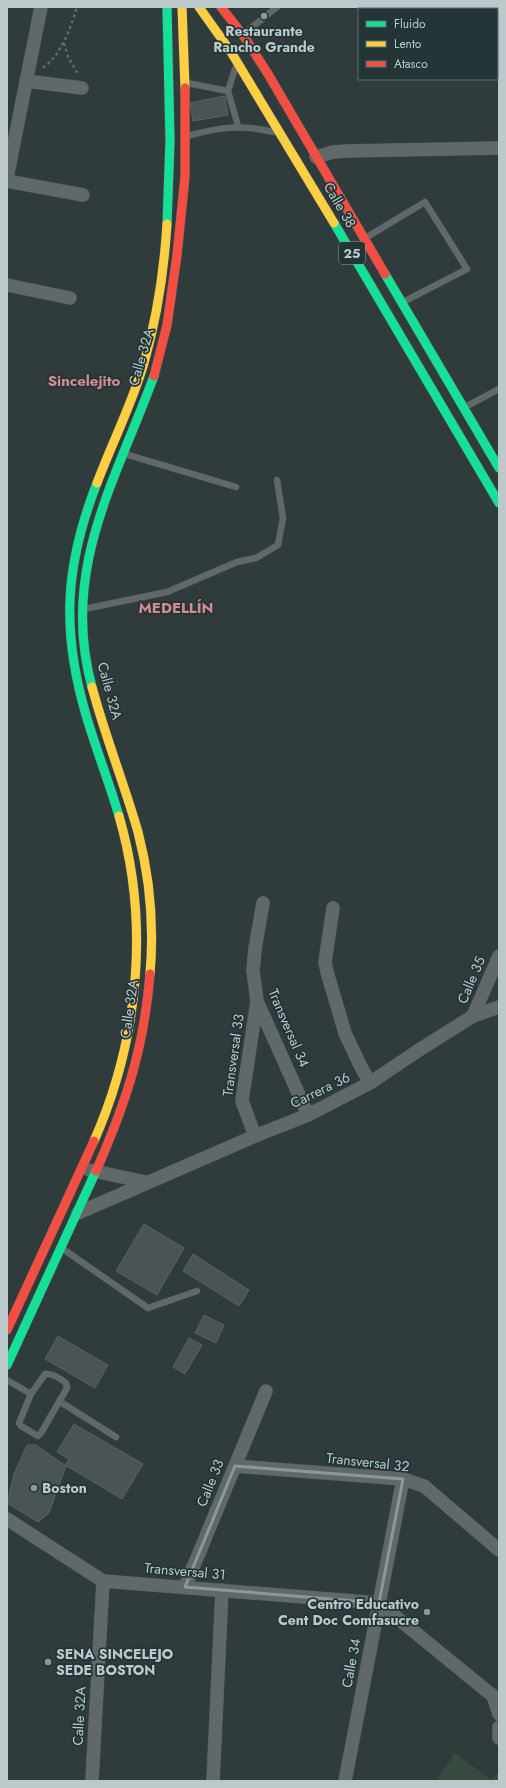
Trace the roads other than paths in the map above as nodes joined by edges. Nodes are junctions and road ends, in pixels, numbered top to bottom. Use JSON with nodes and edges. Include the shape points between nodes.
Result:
{"nodes":[{"id":1,"x":41,"y":7,"type":"edge"},
{"id":2,"x":167,"y":7,"type":"edge"},
{"id":3,"x":182,"y":7,"type":"edge"},
{"id":4,"x":199,"y":7,"type":"edge"},
{"id":5,"x":221,"y":7,"type":"edge"},
{"id":6,"x":277,"y":7,"type":"edge"},
{"id":7,"x":243,"y":35,"type":"junction"},
{"id":8,"x":237,"y":62,"type":"junction"},
{"id":9,"x":26,"y":81,"type":"junction"},
{"id":10,"x":185,"y":82,"type":"junction"},
{"id":11,"x":82,"y":88,"type":"road end"},
{"id":12,"x":228,"y":91,"type":"junction"},
{"id":13,"x":12,"y":121,"type":"edge"},
{"id":14,"x":238,"y":126,"type":"junction"},
{"id":15,"x":286,"y":134,"type":"junction"},
{"id":16,"x":186,"y":136,"type":"junction"},
{"id":17,"x":499,"y":148,"type":"edge"},
{"id":18,"x":316,"y":157,"type":"junction"},
{"id":19,"x":7,"y":178,"type":"edge"},
{"id":20,"x":7,"y":181,"type":"edge"},
{"id":21,"x":83,"y":195,"type":"dead end"},
{"id":22,"x":365,"y":239,"type":"junction"},
{"id":23,"x":7,"y":285,"type":"edge"},
{"id":24,"x":70,"y":298,"type":"dead end"},
{"id":25,"x":401,"y":302,"type":"junction"},
{"id":26,"x":499,"y":389,"type":"edge"},
{"id":27,"x":462,"y":408,"type":"junction"},
{"id":28,"x":124,"y":454,"type":"junction"},
{"id":29,"x":499,"y":468,"type":"edge"},
{"id":30,"x":277,"y":480,"type":"dead end"},
{"id":31,"x":236,"y":487,"type":"dead end"},
{"id":32,"x":499,"y":503,"type":"edge"},
{"id":33,"x":81,"y":610,"type":"junction"},
{"id":34,"x":263,"y":903,"type":"dead end"},
{"id":35,"x":334,"y":908,"type":"dead end"},
{"id":36,"x":499,"y":956,"type":"edge"},
{"id":37,"x":257,"y":1000,"type":"junction"},
{"id":38,"x":499,"y":1007,"type":"edge"},
{"id":39,"x":473,"y":1016,"type":"junction"},
{"id":40,"x":370,"y":1083,"type":"junction"},
{"id":41,"x":308,"y":1115,"type":"junction"},
{"id":42,"x":255,"y":1136,"type":"junction"},
{"id":43,"x":82,"y":1168,"type":"junction"},
{"id":44,"x":95,"y":1171,"type":"junction"},
{"id":45,"x":112,"y":1176,"type":"junction"},
{"id":46,"x":146,"y":1182,"type":"junction"},
{"id":47,"x":114,"y":1196,"type":"junction"},
{"id":48,"x":78,"y":1213,"type":"junction"},
{"id":49,"x":62,"y":1248,"type":"junction"},
{"id":50,"x":197,"y":1291,"type":"dead end"},
{"id":51,"x":7,"y":1330,"type":"edge"},
{"id":52,"x":18,"y":1341,"type":"junction"},
{"id":53,"x":7,"y":1354,"type":"edge"},
{"id":54,"x":7,"y":1365,"type":"edge"},
{"id":55,"x":7,"y":1380,"type":"edge"},
{"id":56,"x":266,"y":1391,"type":"dead end"},
{"id":57,"x":31,"y":1394,"type":"junction"},
{"id":58,"x":59,"y":1401,"type":"junction"},
{"id":59,"x":116,"y":1437,"type":"dead end"},
{"id":60,"x":235,"y":1466,"type":"junction"},
{"id":61,"x":403,"y":1479,"type":"junction"},
{"id":62,"x":7,"y":1519,"type":"edge"},
{"id":63,"x":499,"y":1550,"type":"edge"},
{"id":64,"x":103,"y":1580,"type":"junction"},
{"id":65,"x":185,"y":1587,"type":"junction"},
{"id":66,"x":222,"y":1590,"type":"junction"},
{"id":67,"x":379,"y":1603,"type":"junction"},
{"id":68,"x":496,"y":1696,"type":"edge"},
{"id":69,"x":499,"y":1714,"type":"edge"},
{"id":70,"x":499,"y":1727,"type":"edge"},
{"id":71,"x":499,"y":1738,"type":"edge"},
{"id":72,"x":92,"y":1781,"type":"edge"},
{"id":73,"x":213,"y":1781,"type":"edge"},
{"id":74,"x":345,"y":1781,"type":"edge"}],
"edges":[{"from":1,"to":9,"type":"street"},
{"from":2,"to":43,"type":"main road","name":"Calle 32A","via":[[171,177],[161,285],[143,367],[76,545],[68,602],[68,633],[73,667],[80,699],[124,838],[131,869],[136,927],[133,994],[126,1041],[108,1105]]},
{"from":3,"to":10,"type":"main road","name":"Calle 32A"},
{"from":4,"to":8,"type":"main road","name":"Calle 38","number":"25"},
{"from":5,"to":7,"type":"main road","name":"Calle 38","number":"25"},
{"from":6,"to":7,"type":"lane"},
{"from":7,"to":18,"type":"main road","name":"Calle 38","number":"25","via":[[268,74],[301,137]]},
{"from":8,"to":12,"type":"lane"},
{"from":8,"to":15,"type":"main road","name":"Calle 38","number":"25"},
{"from":9,"to":11,"type":"street"},
{"from":9,"to":13,"type":"street"},
{"from":10,"to":12,"type":"lane"},
{"from":10,"to":16,"type":"main road","name":"Calle 32A"},
{"from":12,"to":14,"type":"lane"},
{"from":13,"to":19,"type":"street"},
{"from":14,"to":15,"type":"lane"},
{"from":14,"to":16,"type":"lane","via":[[215,128]]},
{"from":15,"to":32,"type":"main road","name":"Calle 38","number":"25"},
{"from":16,"to":28,"type":"main road","name":"Calle 32A","via":[[184,185],[165,336],[156,370]]},
{"from":17,"to":18,"type":"street","via":[[347,151]]},
{"from":18,"to":22,"type":"main road","name":"Calle 38","number":"25"},
{"from":20,"to":21,"type":"street"},
{"from":22,"to":25,"type":"main road","name":"Calle 38","number":"25"},
{"from":22,"to":25,"type":"lane","via":[[425,202],[467,269]]},
{"from":23,"to":24,"type":"street"},
{"from":25,"to":27,"type":"main road","name":"Calle 38","number":"25"},
{"from":26,"to":27,"type":"lane"},
{"from":27,"to":29,"type":"main road","name":"Calle 38","number":"25"},
{"from":28,"to":31,"type":"lane"},
{"from":28,"to":33,"type":"main road","name":"Calle 32A","via":[[90,546]]},
{"from":30,"to":33,"type":"lane","via":[[283,518],[278,545],[256,558],[237,562],[167,592]]},
{"from":33,"to":44,"type":"main road","name":"Calle 32A","via":[[86,665],[94,697],[138,834],[150,926],[148,997],[139,1050],[118,1121]]},
{"from":34,"to":37,"type":"street","name":"Transversal 34","via":[[253,971]]},
{"from":35,"to":40,"type":"street","via":[[325,962],[327,972],[345,1034]]},
{"from":36,"to":39,"type":"street","name":"Calle 35"},
{"from":37,"to":41,"type":"street","name":"Transversal 34"},
{"from":37,"to":42,"type":"street","name":"Transversal 33","via":[[242,1102]]},
{"from":38,"to":39,"type":"street","name":"Carrera 36"},
{"from":39,"to":40,"type":"street","name":"Carrera 36"},
{"from":40,"to":41,"type":"street","name":"Carrera 36"},
{"from":41,"to":42,"type":"street","name":"Carrera 36"},
{"from":42,"to":46,"type":"street","name":"Carrera 36"},
{"from":43,"to":44,"type":"street"},
{"from":43,"to":51,"type":"main road","name":"Calle 32A"},
{"from":44,"to":45,"type":"street"},
{"from":44,"to":48,"type":"main road","name":"Calle 32A"},
{"from":45,"to":46,"type":"street"},
{"from":45,"to":47,"type":"street","via":[[116,1186]]},
{"from":46,"to":47,"type":"street","name":"Carrera 36"},
{"from":47,"to":48,"type":"street","name":"Carrera 36"},
{"from":48,"to":49,"type":"main road","name":"Calle 32A"},
{"from":49,"to":50,"type":"lane","via":[[148,1308]]},
{"from":49,"to":52,"type":"main road","name":"Calle 32A"},
{"from":52,"to":53,"type":"main road"},
{"from":52,"to":54,"type":"main road","name":"Calle 32A"},
{"from":55,"to":57,"type":"lane"},
{"from":56,"to":60,"type":"street","name":"Calle 33"},
{"from":57,"to":58,"type":"lane","via":[[45,1374],[51,1374],[66,1383],[67,1388]]},
{"from":57,"to":58,"type":"lane","via":[[19,1423],[34,1435],[38,1436],[41,1433]]},
{"from":58,"to":59,"type":"lane"},
{"from":60,"to":61,"type":"street","name":"Transversal 32"},
{"from":60,"to":65,"type":"street","name":"Calle 33"},
{"from":61,"to":63,"type":"street","name":"Transversal 32","via":[[424,1486]]},
{"from":61,"to":67,"type":"street","name":"Calle 34"},
{"from":62,"to":64,"type":"street","name":"Transversal 31"},
{"from":64,"to":65,"type":"street","name":"Transversal 31"},
{"from":64,"to":72,"type":"street","name":"Calle 32A"},
{"from":65,"to":66,"type":"street","name":"Transversal 31"},
{"from":66,"to":67,"type":"street","name":"Transversal 31"},
{"from":66,"to":73,"type":"street"},
{"from":67,"to":68,"type":"street"},
{"from":67,"to":74,"type":"street","name":"Calle 34"},
{"from":68,"to":69,"type":"street"},
{"from":70,"to":71,"type":"street"}]}
